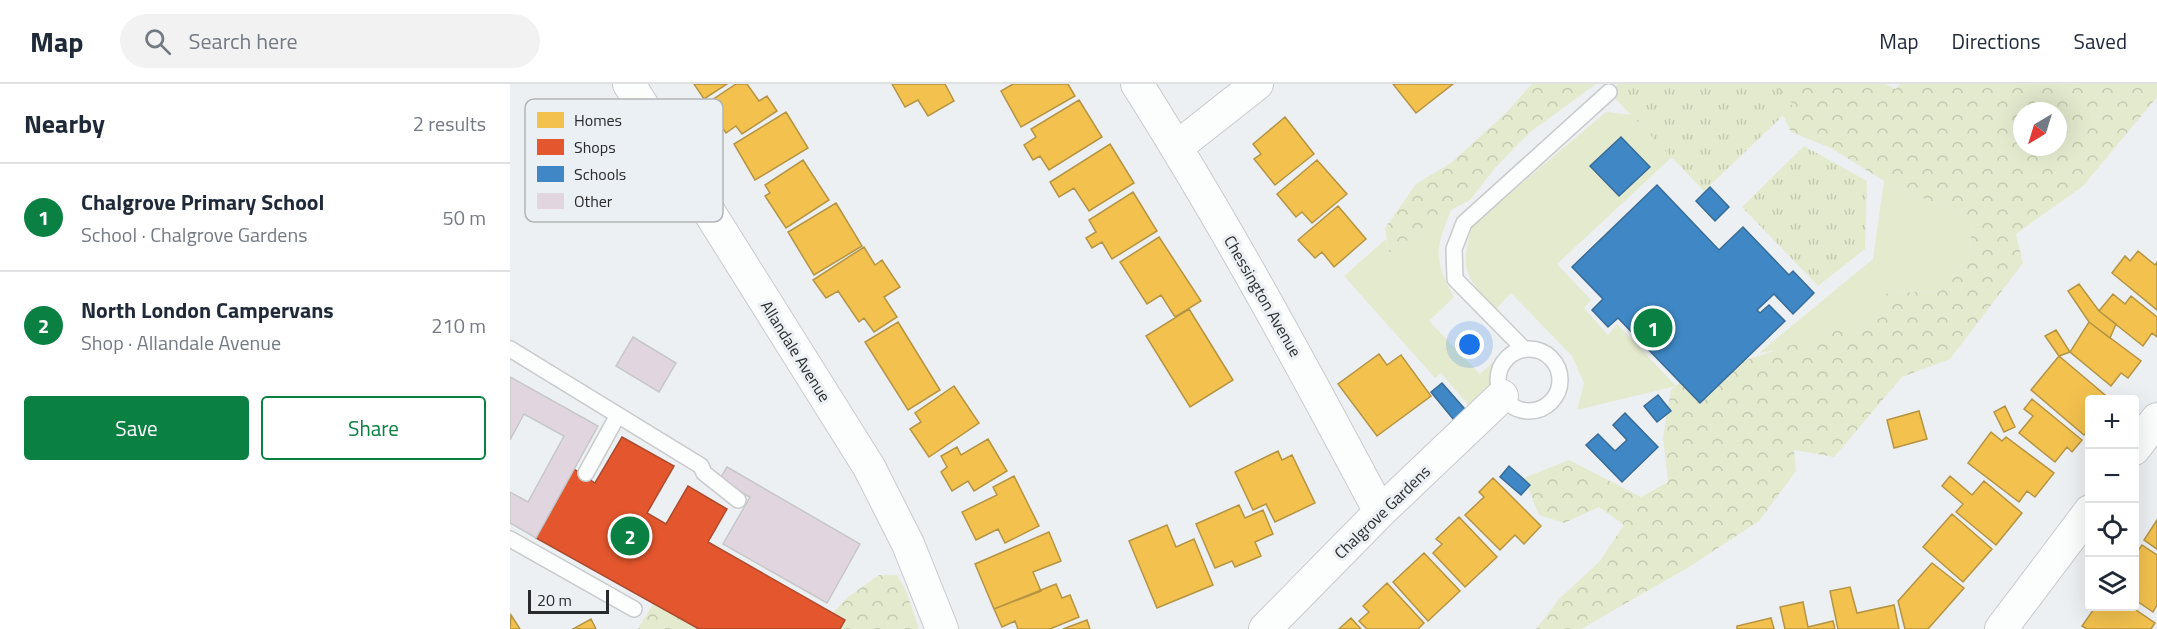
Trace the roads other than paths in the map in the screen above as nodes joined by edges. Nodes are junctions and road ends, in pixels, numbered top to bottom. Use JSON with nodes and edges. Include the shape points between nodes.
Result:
{"nodes":[{"id":1,"x":629,"y":84,"type":"edge"},
{"id":2,"x":1137,"y":84,"type":"edge"},
{"id":3,"x":1257,"y":84,"type":"edge"},
{"id":4,"x":1609,"y":92,"type":"dead end"},
{"id":5,"x":638,"y":99,"type":"edge"},
{"id":6,"x":1177,"y":147,"type":"junction"},
{"id":7,"x":715,"y":222,"type":"edge"},
{"id":8,"x":1523,"y":348,"type":"junction"},
{"id":9,"x":510,"y":349,"type":"edge"},
{"id":10,"x":1502,"y":396,"type":"junction"},
{"id":11,"x":618,"y":416,"type":"junction"},
{"id":12,"x":2157,"y":419,"type":"edge"},
{"id":13,"x":2139,"y":442,"type":"edge"},
{"id":14,"x":586,"y":473,"type":"dead end"},
{"id":15,"x":738,"y":500,"type":"dead end"},
{"id":16,"x":1380,"y":512,"type":"junction"},
{"id":17,"x":2085,"y":518,"type":"edge"},
{"id":18,"x":510,"y":539,"type":"edge"},
{"id":19,"x":634,"y":609,"type":"dead end"},
{"id":20,"x":942,"y":629,"type":"edge"},
{"id":21,"x":1264,"y":629,"type":"edge"},
{"id":22,"x":2001,"y":629,"type":"edge"}],
"edges":[{"from":1,"to":5,"type":"street","name":"Allandale Avenue"},
{"from":2,"to":6,"type":"street","name":"Chessington Avenue"},
{"from":3,"to":6,"type":"street"},
{"from":4,"to":8,"type":"lane","via":[[1464,223],[1454,249],[1455,279]]},
{"from":6,"to":16,"type":"street","name":"Chessington Avenue","via":[[1285,333]]},
{"from":7,"to":20,"type":"street","name":"Allandale Avenue","via":[[869,467],[908,544]]},
{"from":8,"to":10,"type":"lane","via":[[1504,360],[1499,369],[1497,380]]},
{"from":8,"to":10,"type":"lane","via":[[1543,351],[1553,358],[1561,380],[1559,391],[1550,404],[1531,412],[1520,410]]},
{"from":9,"to":11,"type":"lane"},
{"from":10,"to":16,"type":"street","name":"Chalgrove Gardens"},
{"from":11,"to":14,"type":"lane"},
{"from":11,"to":15,"type":"lane","via":[[701,466],[704,474]]},
{"from":12,"to":13,"type":"street"},
{"from":16,"to":21,"type":"street","name":"Chalgrove Gardens"},
{"from":17,"to":22,"type":"street"},
{"from":18,"to":19,"type":"lane"}]}
